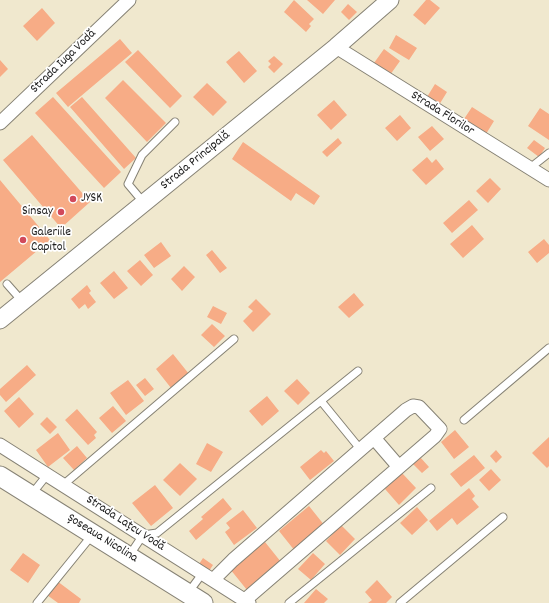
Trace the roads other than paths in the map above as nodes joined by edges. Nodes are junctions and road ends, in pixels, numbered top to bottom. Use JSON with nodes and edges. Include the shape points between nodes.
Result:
{"nodes":[{"id":1,"x":129,"y":0,"type":"edge"},
{"id":2,"x":390,"y":0,"type":"edge"},
{"id":3,"x":336,"y":47,"type":"junction"},
{"id":4,"x":175,"y":122,"type":"dead end"},
{"id":5,"x":0,"y":123,"type":"edge"},
{"id":6,"x":549,"y":153,"type":"edge"},
{"id":7,"x":530,"y":168,"type":"junction"},
{"id":8,"x":549,"y":180,"type":"edge"},
{"id":9,"x":144,"y":203,"type":"junction"},
{"id":10,"x":7,"y":284,"type":"dead end"},
{"id":11,"x":22,"y":301,"type":"junction"},
{"id":12,"x":0,"y":320,"type":"edge"},
{"id":13,"x":234,"y":339,"type":"dead end"},
{"id":14,"x":549,"y":348,"type":"edge"},
{"id":15,"x":358,"y":371,"type":"dead end"},
{"id":16,"x":321,"y":401,"type":"junction"},
{"id":17,"x":464,"y":420,"type":"dead end"},
{"id":18,"x":374,"y":438,"type":"junction"},
{"id":19,"x":0,"y":445,"type":"edge"},
{"id":20,"x":361,"y":450,"type":"junction"},
{"id":21,"x":399,"y":467,"type":"junction"},
{"id":22,"x":47,"y":475,"type":"junction"},
{"id":23,"x":0,"y":476,"type":"edge"},
{"id":24,"x":63,"y":485,"type":"junction"},
{"id":25,"x":431,"y":488,"type":"dead end"},
{"id":26,"x":31,"y":496,"type":"junction"},
{"id":27,"x":503,"y":517,"type":"dead end"},
{"id":28,"x":93,"y":534,"type":"junction"},
{"id":29,"x":143,"y":535,"type":"junction"},
{"id":30,"x":129,"y":556,"type":"junction"},
{"id":31,"x":208,"y":577,"type":"junction"},
{"id":32,"x":196,"y":598,"type":"edge"},
{"id":33,"x":247,"y":602,"type":"edge"},
{"id":34,"x":37,"y":603,"type":"edge"},
{"id":35,"x":289,"y":603,"type":"edge"},
{"id":36,"x":400,"y":603,"type":"edge"}],
"edges":[{"from":1,"to":5,"type":"street","name":"Strada Iuga Vodă"},
{"from":2,"to":3,"type":"street","name":"Strada Principală"},
{"from":3,"to":7,"type":"street","name":"Strada Florilor"},
{"from":3,"to":9,"type":"street","name":"Strada Principală"},
{"from":4,"to":9,"type":"lane","via":[[142,155],[128,184]]},
{"from":6,"to":7,"type":"lane"},
{"from":7,"to":8,"type":"street","name":"Strada Florilor"},
{"from":9,"to":11,"type":"street","name":"Strada Principală"},
{"from":10,"to":11,"type":"lane"},
{"from":11,"to":12,"type":"street","name":"Strada Principală"},
{"from":13,"to":24,"type":"lane"},
{"from":14,"to":17,"type":"lane"},
{"from":15,"to":16,"type":"lane"},
{"from":16,"to":20,"type":"lane"},
{"from":16,"to":29,"type":"lane","via":[[157,533]]},
{"from":18,"to":20,"type":"street"},
{"from":18,"to":21,"type":"street"},
{"from":18,"to":21,"type":"street","via":[[413,406],[419,407],[440,429]]},
{"from":19,"to":22,"type":"street","name":"Strada Lațcu Vodă"},
{"from":20,"to":31,"type":"street","via":[[233,560]]},
{"from":21,"to":33,"type":"street"},
{"from":22,"to":24,"type":"street","name":"Strada Lațcu Vodă"},
{"from":22,"to":26,"type":"lane"},
{"from":23,"to":26,"type":"main road","name":"Șoseaua Nicolina"},
{"from":24,"to":29,"type":"street","name":"Strada Lațcu Vodă"},
{"from":25,"to":35,"type":"lane"},
{"from":26,"to":28,"type":"main road","name":"Șoseaua Nicolina"},
{"from":27,"to":36,"type":"lane"},
{"from":28,"to":30,"type":"main road","name":"Șoseaua Nicolina"},
{"from":28,"to":34,"type":"lane"},
{"from":29,"to":30,"type":"lane"},
{"from":29,"to":31,"type":"street","name":"Strada Lațcu Vodă"},
{"from":30,"to":32,"type":"main road","name":"Șoseaua Nicolina"},
{"from":31,"to":32,"type":"lane"},
{"from":31,"to":33,"type":"street","name":"Strada Lațcu Vodă"}]}
